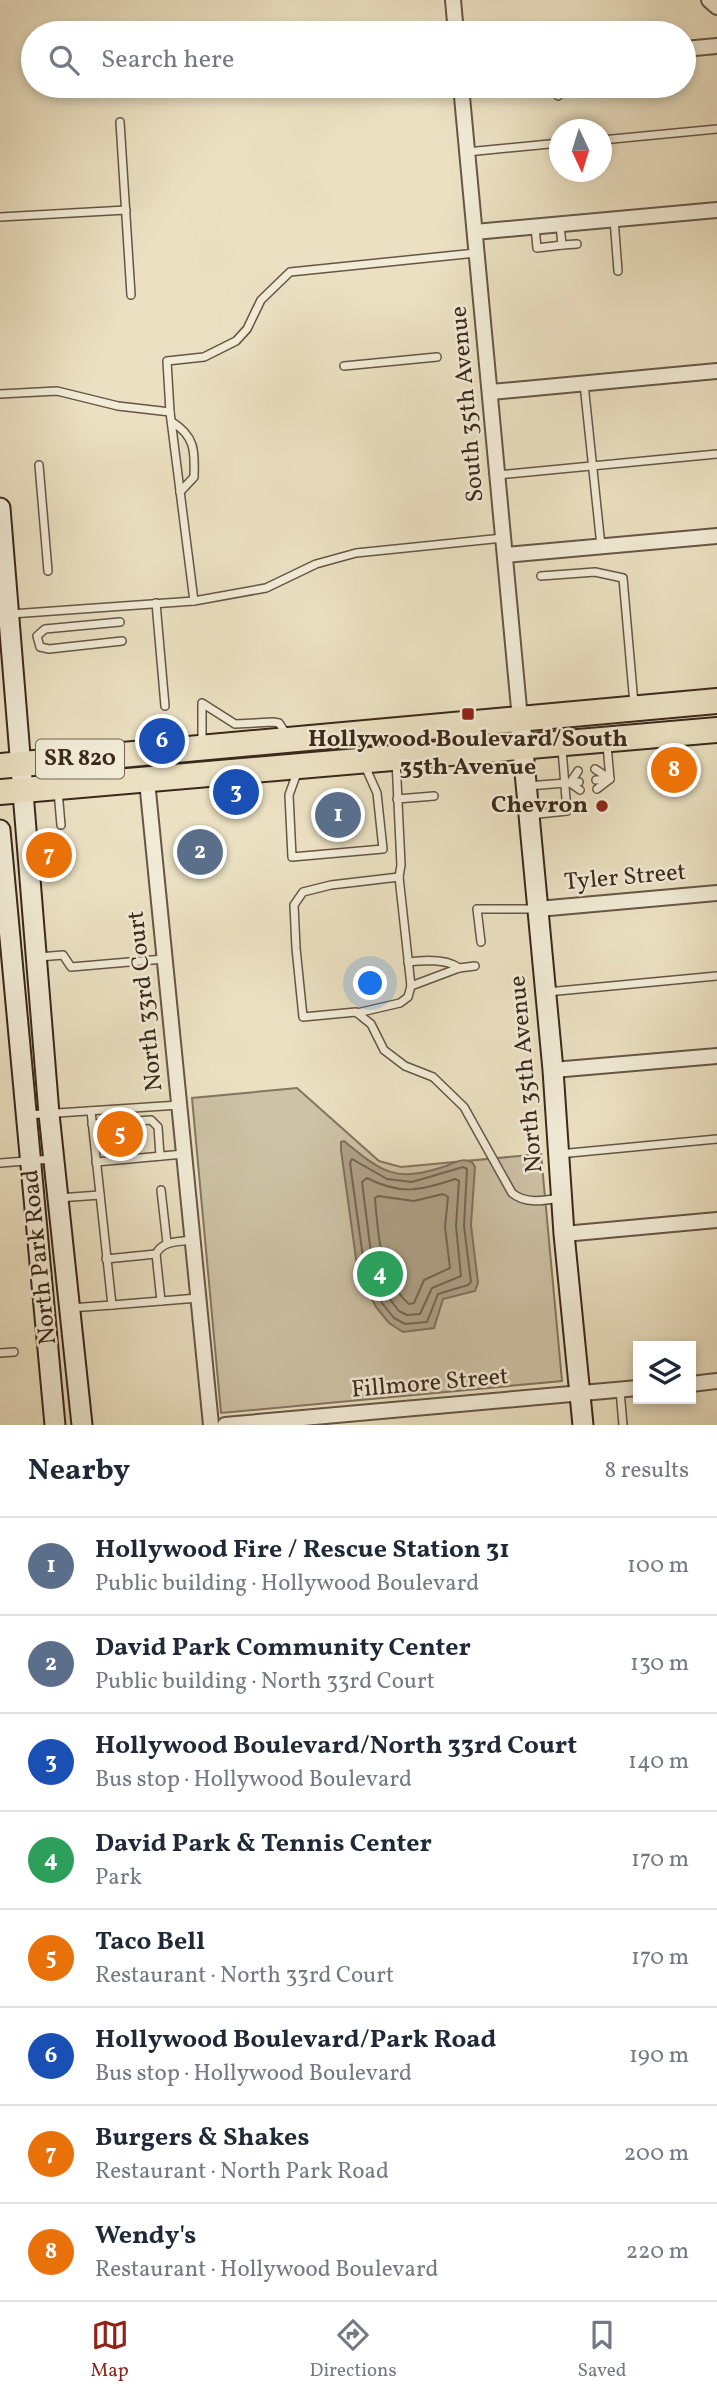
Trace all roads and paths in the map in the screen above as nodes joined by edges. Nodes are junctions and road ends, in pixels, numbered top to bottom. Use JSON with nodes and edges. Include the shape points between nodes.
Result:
{"nodes":[{"id":1,"x":453,"y":0,"type":"edge"},
{"id":2,"x":709,"y":0,"type":"edge"},
{"id":3,"x":717,"y":7,"type":"edge"},
{"id":4,"x":455,"y":21,"type":"edge"},
{"id":5,"x":717,"y":46,"type":"edge"},
{"id":6,"x":696,"y":48,"type":"edge"},
{"id":7,"x":462,"y":98,"type":"edge"},
{"id":8,"x":120,"y":122,"type":"dead end"},
{"id":9,"x":717,"y":129,"type":"edge"},
{"id":10,"x":612,"y":138,"type":"edge"},
{"id":11,"x":549,"y":144,"type":"edge"},
{"id":12,"x":467,"y":152,"type":"junction"},
{"id":13,"x":126,"y":210,"type":"junction"},
{"id":14,"x":717,"y":210,"type":"edge"},
{"id":15,"x":0,"y":217,"type":"edge"},
{"id":16,"x":614,"y":219,"type":"junction"},
{"id":17,"x":560,"y":224,"type":"junction"},
{"id":18,"x":535,"y":227,"type":"junction"},
{"id":19,"x":475,"y":232,"type":"junction"},
{"id":20,"x":577,"y":244,"type":"dead end"},
{"id":21,"x":562,"y":245,"type":"junction"},
{"id":22,"x":527,"y":248,"type":"dead end"},
{"id":23,"x":537,"y":248,"type":"junction"},
{"id":24,"x":477,"y":253,"type":"junction"},
{"id":25,"x":618,"y":271,"type":"dead end"},
{"id":26,"x":131,"y":295,"type":"dead end"},
{"id":27,"x":437,"y":358,"type":"dead end"},
{"id":28,"x":344,"y":366,"type":"dead end"},
{"id":29,"x":717,"y":371,"type":"edge"},
{"id":30,"x":584,"y":384,"type":"junction"},
{"id":31,"x":491,"y":393,"type":"junction"},
{"id":32,"x":0,"y":394,"type":"edge"},
{"id":33,"x":170,"y":412,"type":"junction"},
{"id":34,"x":172,"y":422,"type":"junction"},
{"id":35,"x":717,"y":454,"type":"edge"},
{"id":36,"x":38,"y":465,"type":"dead end"},
{"id":37,"x":593,"y":466,"type":"junction"},
{"id":38,"x":498,"y":475,"type":"junction"},
{"id":39,"x":180,"y":492,"type":"junction"},
{"id":40,"x":0,"y":508,"type":"edge"},
{"id":41,"x":717,"y":536,"type":"edge"},
{"id":42,"x":503,"y":538,"type":"junction"},
{"id":43,"x":601,"y":547,"type":"junction"},
{"id":44,"x":505,"y":555,"type":"junction"},
{"id":45,"x":48,"y":571,"type":"dead end"},
{"id":46,"x":541,"y":576,"type":"dead end"},
{"id":47,"x":194,"y":600,"type":"junction"},
{"id":48,"x":156,"y":603,"type":"junction"},
{"id":49,"x":4,"y":615,"type":"edge"},
{"id":50,"x":120,"y":622,"type":"dead end"},
{"id":51,"x":122,"y":641,"type":"dead end"},
{"id":52,"x":717,"y":701,"type":"edge"},
{"id":53,"x":164,"y":706,"type":"dead end"},
{"id":54,"x":634,"y":709,"type":"junction"},
{"id":55,"x":520,"y":719,"type":"junction"},
{"id":56,"x":717,"y":730,"type":"edge"},
{"id":57,"x":289,"y":740,"type":"junction"},
{"id":58,"x":607,"y":741,"type":"junction"},
{"id":59,"x":561,"y":745,"type":"junction"},
{"id":60,"x":202,"y":748,"type":"junction"},
{"id":61,"x":522,"y":749,"type":"junction"},
{"id":62,"x":396,"y":760,"type":"junction"},
{"id":63,"x":363,"y":762,"type":"junction"},
{"id":64,"x":10,"y":765,"type":"edge"},
{"id":65,"x":299,"y":768,"type":"junction"},
{"id":66,"x":595,"y":769,"type":"dead end"},
{"id":67,"x":578,"y":771,"type":"dead end"},
{"id":68,"x":610,"y":779,"type":"junction"},
{"id":69,"x":596,"y":780,"type":"dead end"},
{"id":70,"x":147,"y":781,"type":"junction"},
{"id":71,"x":567,"y":783,"type":"junction"},
{"id":72,"x":526,"y":786,"type":"junction"},
{"id":73,"x":579,"y":786,"type":"dead end"},
{"id":74,"x":58,"y":788,"type":"junction"},
{"id":75,"x":597,"y":789,"type":"dead end"},
{"id":76,"x":12,"y":791,"type":"edge"},
{"id":77,"x":434,"y":796,"type":"dead end"},
{"id":78,"x":397,"y":799,"type":"junction"},
{"id":79,"x":528,"y":815,"type":"junction"},
{"id":80,"x":61,"y":825,"type":"dead end"},
{"id":81,"x":0,"y":830,"type":"edge"},
{"id":82,"x":399,"y":877,"type":"junction"},
{"id":83,"x":717,"y":893,"type":"edge"},
{"id":84,"x":538,"y":909,"type":"junction"},
{"id":85,"x":481,"y":942,"type":"dead end"},
{"id":86,"x":6,"y":956,"type":"edge"},
{"id":87,"x":38,"y":957,"type":"junction"},
{"id":88,"x":165,"y":959,"type":"junction"},
{"id":89,"x":408,"y":962,"type":"junction"},
{"id":90,"x":475,"y":966,"type":"dead end"},
{"id":91,"x":459,"y":968,"type":"junction"},
{"id":92,"x":717,"y":976,"type":"edge"},
{"id":93,"x":411,"y":986,"type":"junction"},
{"id":94,"x":545,"y":992,"type":"junction"},
{"id":95,"x":357,"y":1013,"type":"junction"},
{"id":96,"x":717,"y":1056,"type":"edge"},
{"id":97,"x":553,"y":1070,"type":"junction"},
{"id":98,"x":179,"y":1105,"type":"junction"},
{"id":99,"x":91,"y":1111,"type":"junction"},
{"id":100,"x":49,"y":1114,"type":"junction"},
{"id":101,"x":27,"y":1115,"type":"junction"},
{"id":102,"x":92,"y":1124,"type":"junction"},
{"id":103,"x":717,"y":1139,"type":"edge"},
{"id":104,"x":184,"y":1154,"type":"junction"},
{"id":105,"x":559,"y":1154,"type":"junction"},
{"id":106,"x":160,"y":1156,"type":"junction"},
{"id":107,"x":54,"y":1159,"type":"junction"},
{"id":108,"x":30,"y":1161,"type":"junction"},
{"id":109,"x":96,"y":1162,"type":"junction"},
{"id":110,"x":0,"y":1163,"type":"edge"},
{"id":111,"x":162,"y":1190,"type":"dead end"},
{"id":112,"x":100,"y":1195,"type":"junction"},
{"id":113,"x":562,"y":1197,"type":"junction"},
{"id":114,"x":58,"y":1198,"type":"junction"},
{"id":115,"x":717,"y":1220,"type":"edge"},
{"id":116,"x":564,"y":1234,"type":"junction"},
{"id":117,"x":192,"y":1240,"type":"junction"},
{"id":118,"x":167,"y":1243,"type":"junction"},
{"id":119,"x":156,"y":1254,"type":"junction"},
{"id":120,"x":106,"y":1259,"type":"junction"},
{"id":121,"x":198,"y":1298,"type":"junction"},
{"id":122,"x":161,"y":1301,"type":"junction"},
{"id":123,"x":112,"y":1305,"type":"junction"},
{"id":124,"x":70,"y":1308,"type":"junction"},
{"id":125,"x":14,"y":1352,"type":"dead end"},
{"id":126,"x":0,"y":1353,"type":"edge"},
{"id":127,"x":717,"y":1381,"type":"edge"},
{"id":128,"x":696,"y":1383,"type":"edge"},
{"id":129,"x":633,"y":1389,"type":"edge"},
{"id":130,"x":620,"y":1390,"type":"junction"},
{"id":131,"x":581,"y":1394,"type":"junction"},
{"id":132,"x":55,"y":1425,"type":"edge"},
{"id":133,"x":82,"y":1425,"type":"edge"},
{"id":134,"x":211,"y":1425,"type":"edge"},
{"id":135,"x":225,"y":1425,"type":"edge"},
{"id":136,"x":583,"y":1425,"type":"edge"},
{"id":137,"x":623,"y":1425,"type":"edge"}],
"edges":[{"from":1,"to":4,"type":"street"},
{"from":2,"to":3,"type":"street"},
{"from":5,"to":6,"type":"street"},
{"from":7,"to":12,"type":"street","name":"South 35th Avenue"},
{"from":8,"to":13,"type":"lane"},
{"from":9,"to":10,"type":"lane"},
{"from":11,"to":12,"type":"lane"},
{"from":12,"to":19,"type":"street","name":"South 35th Avenue"},
{"from":13,"to":15,"type":"lane"},
{"from":13,"to":26,"type":"lane"},
{"from":14,"to":16,"type":"street"},
{"from":16,"to":17,"type":"street"},
{"from":16,"to":25,"type":"lane"},
{"from":17,"to":18,"type":"street"},
{"from":17,"to":21,"type":"lane"},
{"from":18,"to":19,"type":"street"},
{"from":18,"to":23,"type":"lane"},
{"from":19,"to":24,"type":"street","name":"South 35th Avenue"},
{"from":20,"to":21,"type":"lane"},
{"from":21,"to":23,"type":"lane"},
{"from":22,"to":23,"type":"lane"},
{"from":24,"to":31,"type":"street","name":"South 35th Avenue"},
{"from":24,"to":33,"type":"lane","via":[[290,272],[261,300],[236,341],[204,358],[167,361]]},
{"from":27,"to":28,"type":"lane"},
{"from":29,"to":30,"type":"street"},
{"from":30,"to":31,"type":"street"},
{"from":30,"to":37,"type":"lane"},
{"from":31,"to":38,"type":"street","name":"South 35th Avenue"},
{"from":32,"to":33,"type":"lane","via":[[57,391]]},
{"from":33,"to":34,"type":"lane"},
{"from":34,"to":39,"type":"lane"},
{"from":34,"to":39,"type":"lane","via":[[192,442],[194,477]]},
{"from":35,"to":37,"type":"lane"},
{"from":36,"to":45,"type":"lane"},
{"from":37,"to":38,"type":"lane"},
{"from":37,"to":43,"type":"lane"},
{"from":38,"to":42,"type":"street","name":"South 35th Avenue"},
{"from":39,"to":47,"type":"lane"},
{"from":40,"to":49,"type":"street","name":"North Park Road"},
{"from":41,"to":43,"type":"street"},
{"from":42,"to":44,"type":"street","name":"South 35th Avenue"},
{"from":42,"to":47,"type":"lane","via":[[356,552],[316,564],[266,588]]},
{"from":43,"to":44,"type":"street"},
{"from":44,"to":55,"type":"street","name":"South 35th Avenue"},
{"from":46,"to":54,"type":"lane","via":[[595,572],[623,578]]},
{"from":47,"to":48,"type":"lane"},
{"from":48,"to":49,"type":"lane"},
{"from":48,"to":53,"type":"lane"},
{"from":49,"to":64,"type":"street","name":"North Park Road"},
{"from":50,"to":51,"type":"lane","via":[[44,629],[37,641],[49,649]]},
{"from":52,"to":54,"type":"highway","number":"SR 820"},
{"from":54,"to":55,"type":"highway","number":"SR 820"},
{"from":55,"to":57,"type":"highway","number":"SR 820"},
{"from":55,"to":61,"type":"street","name":"North 35th Avenue"},
{"from":56,"to":58,"type":"highway","number":"SR 820"},
{"from":57,"to":60,"type":"highway","number":"SR 820"},
{"from":57,"to":60,"type":"lane","via":[[279,723],[235,724],[202,703]]},
{"from":58,"to":59,"type":"highway","number":"SR 820"},
{"from":58,"to":68,"type":"lane"},
{"from":59,"to":61,"type":"highway","number":"SR 820"},
{"from":59,"to":71,"type":"lane"},
{"from":60,"to":64,"type":"highway","number":"SR 820"},
{"from":61,"to":62,"type":"highway","number":"SR 820"},
{"from":61,"to":72,"type":"street","name":"North 35th Avenue"},
{"from":62,"to":63,"type":"highway","number":"SR 820"},
{"from":62,"to":78,"type":"lane"},
{"from":63,"to":65,"type":"highway","number":"SR 820"},
{"from":63,"to":65,"type":"lane","via":[[377,793],[383,849],[292,857],[289,795]]},
{"from":64,"to":76,"type":"street","name":"North Park Road"},
{"from":65,"to":70,"type":"highway","number":"SR 820"},
{"from":66,"to":68,"type":"lane"},
{"from":67,"to":71,"type":"lane"},
{"from":68,"to":69,"type":"lane"},
{"from":68,"to":75,"type":"lane"},
{"from":70,"to":74,"type":"highway","number":"SR 820"},
{"from":70,"to":88,"type":"street","name":"North 33rd Court"},
{"from":71,"to":72,"type":"lane"},
{"from":71,"to":73,"type":"lane"},
{"from":71,"to":79,"type":"lane","via":[[566,811]]},
{"from":72,"to":79,"type":"street","name":"North 35th Avenue"},
{"from":74,"to":76,"type":"highway","number":"SR 820"},
{"from":74,"to":80,"type":"lane"},
{"from":76,"to":87,"type":"street","name":"North Park Road"},
{"from":77,"to":78,"type":"lane"},
{"from":78,"to":82,"type":"lane"},
{"from":79,"to":84,"type":"street","name":"North 35th Avenue"},
{"from":81,"to":86,"type":"street","name":"North Park Road"},
{"from":82,"to":89,"type":"lane"},
{"from":82,"to":95,"type":"lane","via":[[303,892],[294,905],[303,1017]]},
{"from":83,"to":84,"type":"street","name":"Tyler Street"},
{"from":84,"to":85,"type":"lane","via":[[478,909]]},
{"from":84,"to":94,"type":"street","name":"North 35th Avenue"},
{"from":86,"to":101,"type":"street","name":"North Park Road"},
{"from":87,"to":88,"type":"lane","via":[[63,956],[71,967]]},
{"from":87,"to":100,"type":"street","name":"North Park Road"},
{"from":88,"to":98,"type":"street","name":"North 33rd Court"},
{"from":89,"to":91,"type":"lane","via":[[422,960]]},
{"from":89,"to":93,"type":"lane"},
{"from":90,"to":91,"type":"lane"},
{"from":91,"to":93,"type":"lane"},
{"from":92,"to":94,"type":"lane"},
{"from":93,"to":95,"type":"lane","via":[[400,1003]]},
{"from":94,"to":97,"type":"street","name":"North 35th Avenue"},
{"from":95,"to":113,"type":"lane","via":[[371,1024],[384,1050],[405,1066],[433,1077],[464,1107],[512,1193],[532,1200]]},
{"from":96,"to":97,"type":"street"},
{"from":97,"to":105,"type":"street","name":"North 35th Avenue"},
{"from":98,"to":99,"type":"lane"},
{"from":98,"to":104,"type":"street","name":"North 33rd Court"},
{"from":99,"to":100,"type":"lane"},
{"from":99,"to":102,"type":"lane"},
{"from":100,"to":101,"type":"lane"},
{"from":100,"to":107,"type":"street","name":"North Park Road"},
{"from":101,"to":108,"type":"street","name":"North Park Road"},
{"from":102,"to":106,"type":"lane","via":[[151,1120],[158,1127]]},
{"from":102,"to":109,"type":"lane"},
{"from":103,"to":105,"type":"lane"},
{"from":104,"to":106,"type":"lane"},
{"from":104,"to":117,"type":"street","name":"North 33rd Court"},
{"from":105,"to":113,"type":"street","name":"North 35th Avenue"},
{"from":106,"to":109,"type":"lane"},
{"from":107,"to":108,"type":"lane"},
{"from":107,"to":114,"type":"street","name":"North Park Road"},
{"from":108,"to":110,"type":"lane"},
{"from":108,"to":132,"type":"street","name":"North Park Road"},
{"from":109,"to":112,"type":"lane"},
{"from":111,"to":118,"type":"lane"},
{"from":112,"to":114,"type":"lane"},
{"from":112,"to":120,"type":"lane"},
{"from":113,"to":116,"type":"street","name":"North 35th Avenue"},
{"from":114,"to":124,"type":"street","name":"North Park Road"},
{"from":115,"to":116,"type":"street"},
{"from":116,"to":131,"type":"street","name":"North 35th Avenue"},
{"from":117,"to":118,"type":"lane"},
{"from":117,"to":121,"type":"street","name":"North 33rd Court"},
{"from":118,"to":119,"type":"lane"},
{"from":119,"to":120,"type":"lane"},
{"from":119,"to":122,"type":"lane"},
{"from":120,"to":123,"type":"lane"},
{"from":121,"to":122,"type":"lane"},
{"from":121,"to":134,"type":"street","name":"North 33rd Court"},
{"from":122,"to":123,"type":"lane"},
{"from":123,"to":124,"type":"lane"},
{"from":124,"to":133,"type":"street","name":"North Park Road"},
{"from":125,"to":126,"type":"lane"},
{"from":127,"to":128,"type":"street"},
{"from":129,"to":130,"type":"street","name":"Fillmore Street"},
{"from":130,"to":131,"type":"street","name":"Fillmore Street"},
{"from":130,"to":137,"type":"lane"},
{"from":131,"to":135,"type":"street","name":"Fillmore Street"},
{"from":131,"to":136,"type":"street","name":"North 35th Avenue"}]}
